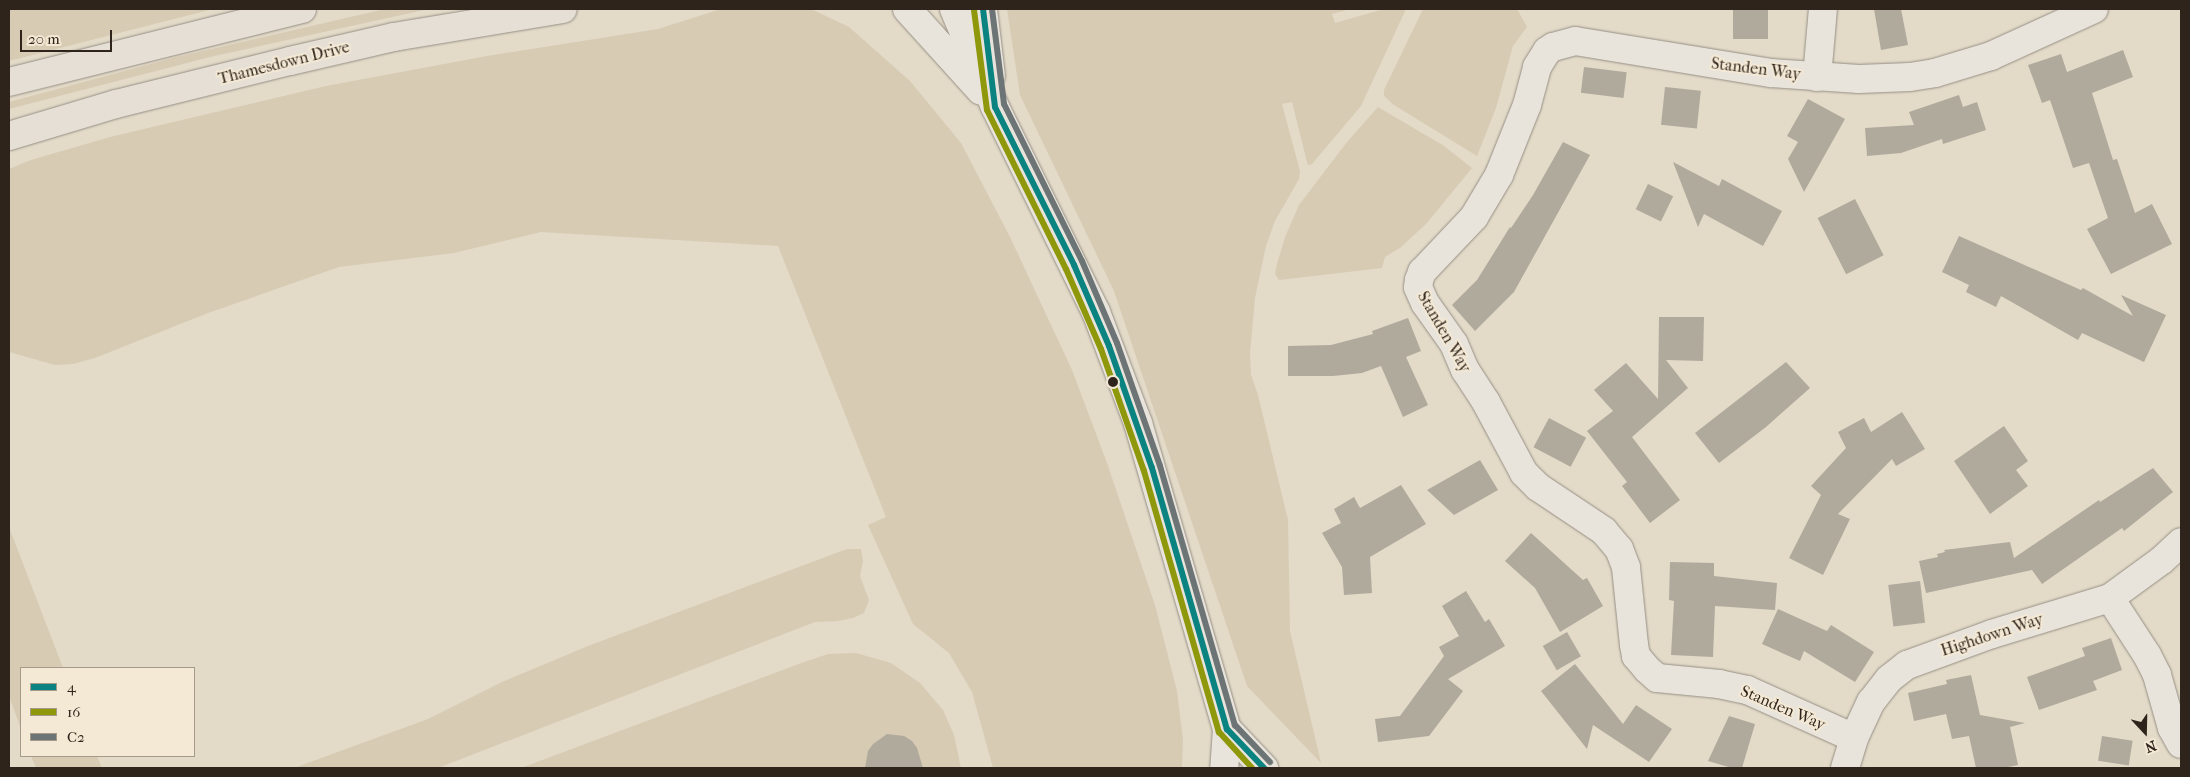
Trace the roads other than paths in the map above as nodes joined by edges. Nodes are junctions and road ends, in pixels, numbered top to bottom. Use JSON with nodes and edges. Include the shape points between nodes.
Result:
{"nodes":[{"id":1,"x":302,"y":9,"type":"edge"},
{"id":2,"x":563,"y":9,"type":"edge"},
{"id":3,"x":907,"y":9,"type":"edge"},
{"id":4,"x":954,"y":9,"type":"edge"},
{"id":5,"x":983,"y":9,"type":"edge"},
{"id":6,"x":1823,"y":9,"type":"edge"},
{"id":7,"x":2094,"y":9,"type":"edge"},
{"id":8,"x":1817,"y":77,"type":"junction"},
{"id":9,"x":9,"y":82,"type":"edge"},
{"id":10,"x":995,"y":107,"type":"junction"},
{"id":11,"x":9,"y":136,"type":"edge"},
{"id":12,"x":2181,"y":542,"type":"edge"},
{"id":13,"x":2110,"y":598,"type":"junction"},
{"id":14,"x":1227,"y":729,"type":"junction"},
{"id":15,"x":1854,"y":738,"type":"junction"},
{"id":16,"x":2181,"y":744,"type":"edge"},
{"id":17,"x":1224,"y":768,"type":"edge"},
{"id":18,"x":1264,"y":768,"type":"edge"},
{"id":19,"x":1845,"y":768,"type":"edge"}],
"edges":[{"from":1,"to":9,"type":"main road"},
{"from":2,"to":11,"type":"main road","name":"Thamesdown Drive","via":[[356,46],[116,104]]},
{"from":3,"to":10,"type":"street"},
{"from":4,"to":10,"type":"street"},
{"from":5,"to":10,"type":"street"},
{"from":6,"to":8,"type":"street","name":"Standen Way"},
{"from":7,"to":8,"type":"street","name":"Standen Way","via":[[1991,56],[1935,73],[1869,79]]},
{"from":8,"to":15,"type":"street","name":"Standen Way","via":[[1771,73],[1593,42],[1575,41],[1553,47],[1537,67],[1527,105],[1499,175],[1474,217],[1422,272],[1418,287],[1425,303],[1454,344],[1524,473],[1538,487],[1604,531],[1618,549],[1626,567],[1636,656],[1647,670],[1657,678],[1747,690]]},
{"from":10,"to":14,"type":"street","via":[[1074,265],[1110,346],[1152,468]]},
{"from":12,"to":13,"type":"street","name":"Highdown Way"},
{"from":13,"to":15,"type":"street","name":"Highdown Way","via":[[1992,634],[1907,665],[1881,687]]},
{"from":13,"to":16,"type":"street","via":[[2153,668],[2172,728]]},
{"from":14,"to":17,"type":"street"},
{"from":14,"to":18,"type":"street"},
{"from":15,"to":19,"type":"street","name":"Highdown Way"}]}
